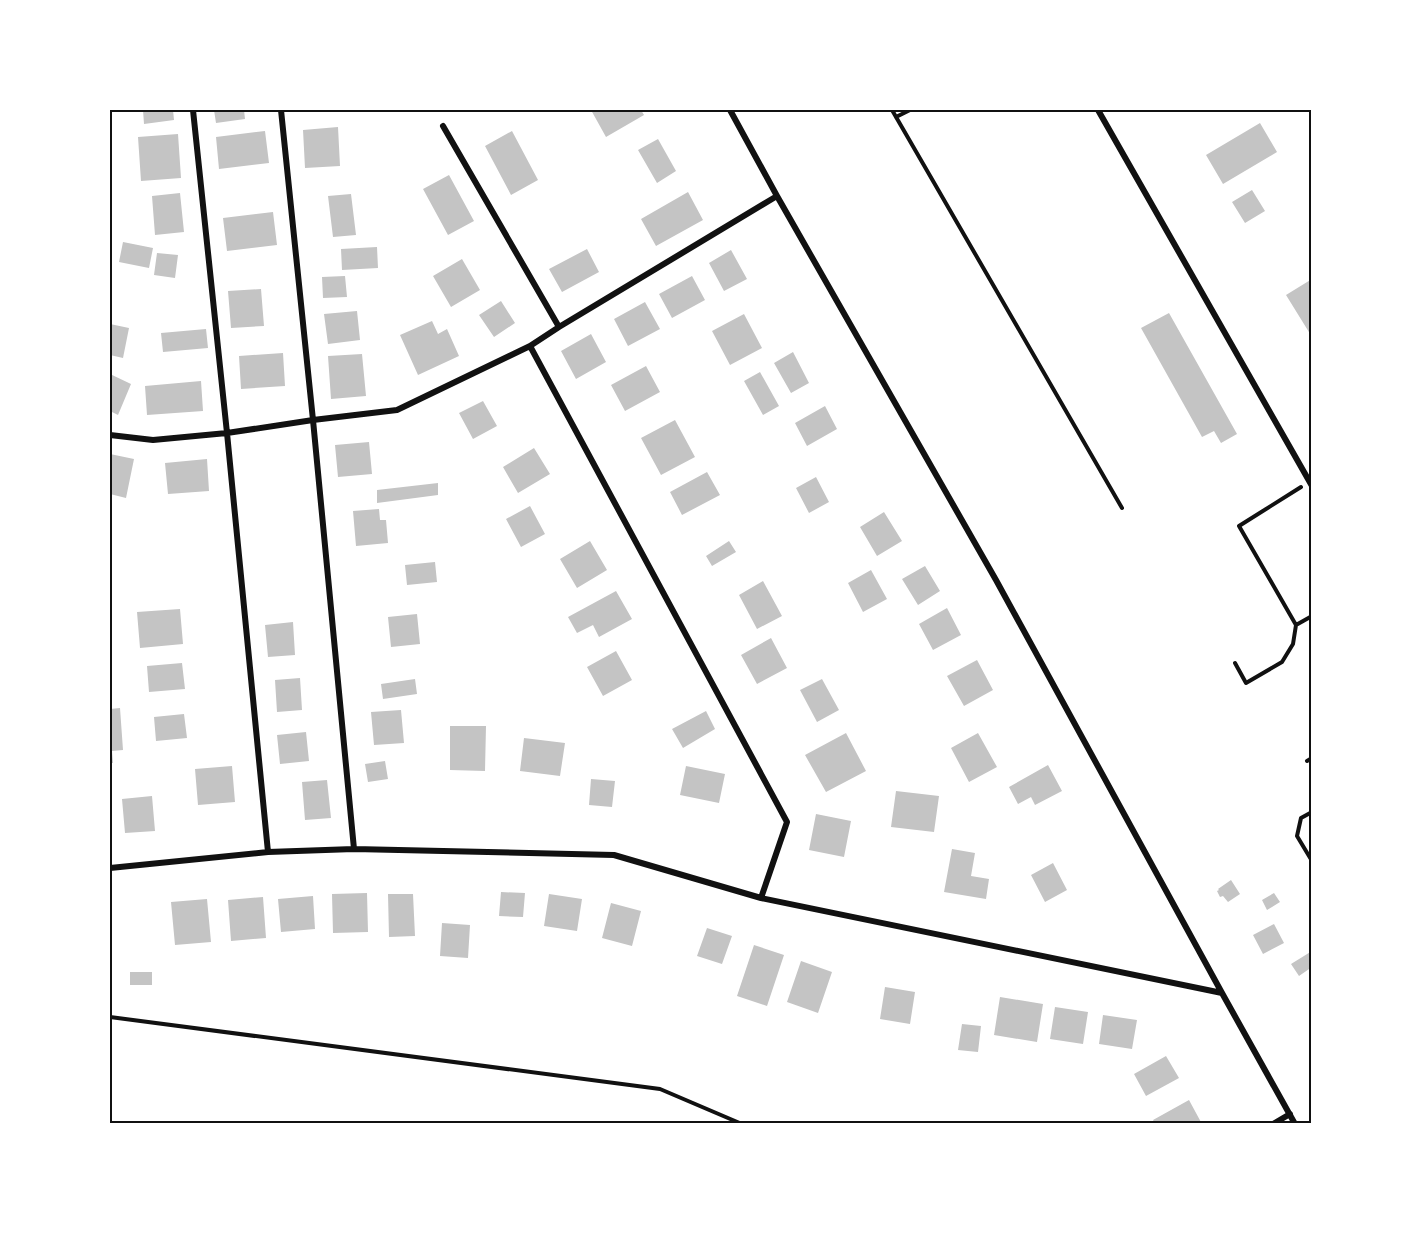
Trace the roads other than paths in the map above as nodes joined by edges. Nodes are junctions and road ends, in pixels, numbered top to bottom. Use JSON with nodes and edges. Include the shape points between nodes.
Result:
{"nodes":[{"id":1,"x":192,"y":110,"type":"edge"},
{"id":2,"x":281,"y":110,"type":"edge"},
{"id":3,"x":730,"y":110,"type":"edge"},
{"id":4,"x":1098,"y":110,"type":"edge"},
{"id":5,"x":443,"y":126,"type":"dead end"},
{"id":6,"x":777,"y":196,"type":"junction"},
{"id":7,"x":559,"y":327,"type":"junction"},
{"id":8,"x":530,"y":346,"type":"junction"},
{"id":9,"x":313,"y":420,"type":"junction"},
{"id":10,"x":226,"y":433,"type":"junction"},
{"id":11,"x":110,"y":435,"type":"edge"},
{"id":12,"x":1310,"y":484,"type":"edge"},
{"id":13,"x":354,"y":849,"type":"junction"},
{"id":14,"x":268,"y":852,"type":"junction"},
{"id":15,"x":110,"y":868,"type":"edge"},
{"id":16,"x":761,"y":898,"type":"junction"},
{"id":17,"x":1222,"y":993,"type":"junction"},
{"id":18,"x":1290,"y":1114,"type":"junction"},
{"id":19,"x":1273,"y":1124,"type":"edge"},
{"id":20,"x":1295,"y":1124,"type":"edge"}],
"edges":[{"from":1,"to":10,"type":"street"},
{"from":2,"to":9,"type":"street"},
{"from":3,"to":6,"type":"street"},
{"from":4,"to":12,"type":"street"},
{"from":5,"to":7,"type":"street"},
{"from":6,"to":7,"type":"street"},
{"from":6,"to":17,"type":"street","via":[[996,580]]},
{"from":7,"to":8,"type":"street"},
{"from":8,"to":9,"type":"street","via":[[397,410]]},
{"from":8,"to":16,"type":"street","via":[[786,822]]},
{"from":9,"to":10,"type":"street"},
{"from":9,"to":13,"type":"street"},
{"from":10,"to":11,"type":"street","via":[[153,440]]},
{"from":10,"to":14,"type":"street"},
{"from":13,"to":14,"type":"street"},
{"from":13,"to":16,"type":"street","via":[[614,855]]},
{"from":14,"to":15,"type":"street"},
{"from":16,"to":17,"type":"street"},
{"from":17,"to":18,"type":"street"},
{"from":18,"to":19,"type":"street"},
{"from":18,"to":20,"type":"street"}]}
